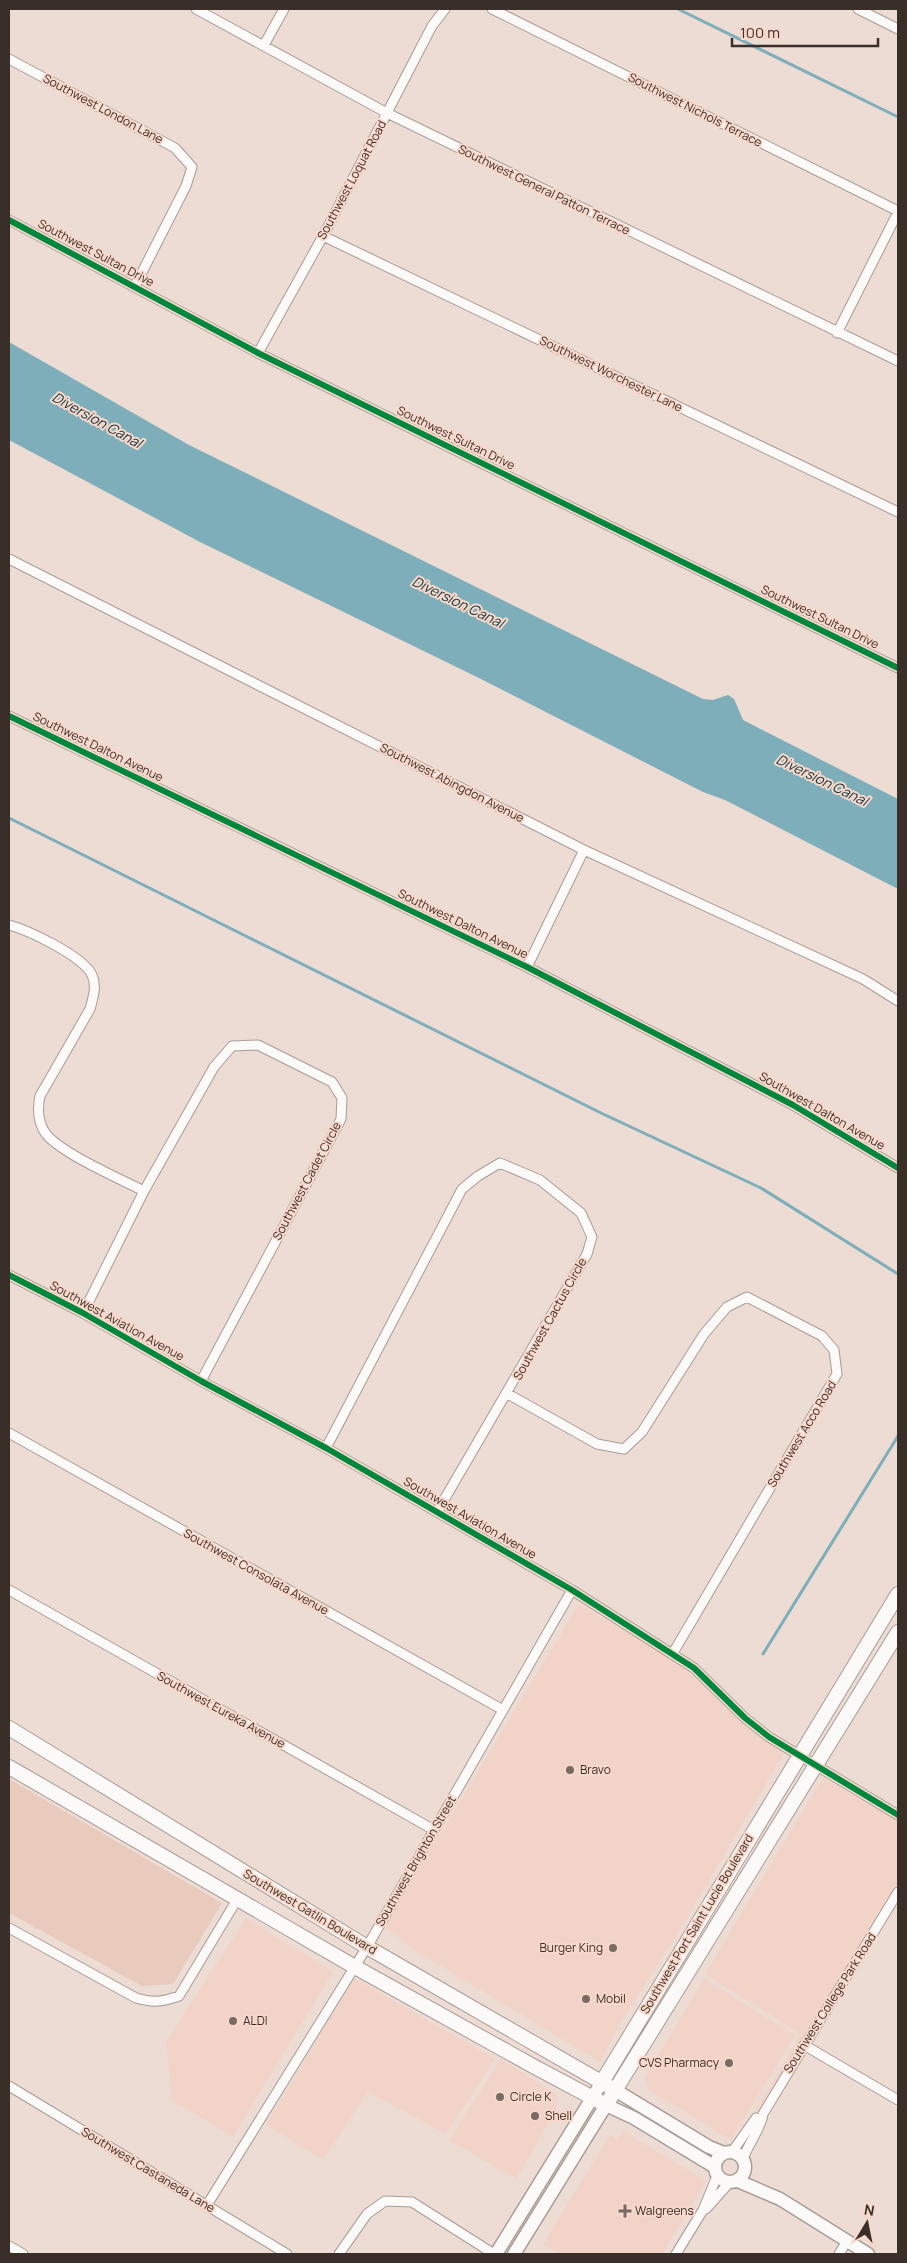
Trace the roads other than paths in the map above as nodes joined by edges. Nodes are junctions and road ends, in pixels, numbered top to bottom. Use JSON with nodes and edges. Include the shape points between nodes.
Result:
{"nodes":[{"id":1,"x":196,"y":9,"type":"edge"},
{"id":2,"x":284,"y":9,"type":"edge"},
{"id":3,"x":445,"y":9,"type":"edge"},
{"id":4,"x":492,"y":9,"type":"edge"},
{"id":5,"x":863,"y":10,"type":"edge"},
{"id":6,"x":898,"y":29,"type":"edge"},
{"id":7,"x":264,"y":45,"type":"junction"},
{"id":8,"x":9,"y":59,"type":"edge"},
{"id":9,"x":387,"y":114,"type":"junction"},
{"id":10,"x":898,"y":212,"type":"edge"},
{"id":11,"x":9,"y":220,"type":"edge"},
{"id":12,"x":323,"y":236,"type":"junction"},
{"id":13,"x":135,"y":286,"type":"junction"},
{"id":14,"x":837,"y":333,"type":"junction"},
{"id":15,"x":258,"y":353,"type":"junction"},
{"id":16,"x":898,"y":361,"type":"edge"},
{"id":17,"x":898,"y":512,"type":"edge"},
{"id":18,"x":9,"y":559,"type":"edge"},
{"id":19,"x":898,"y":668,"type":"edge"},
{"id":20,"x":9,"y":716,"type":"edge"},
{"id":21,"x":584,"y":850,"type":"junction"},
{"id":22,"x":9,"y":925,"type":"edge"},
{"id":23,"x":527,"y":967,"type":"junction"},
{"id":24,"x":898,"y":1001,"type":"edge"},
{"id":25,"x":898,"y":1168,"type":"edge"},
{"id":26,"x":144,"y":1191,"type":"junction"},
{"id":27,"x":9,"y":1275,"type":"edge"},
{"id":28,"x":84,"y":1313,"type":"junction"},
{"id":29,"x":201,"y":1381,"type":"junction"},
{"id":30,"x":508,"y":1394,"type":"junction"},
{"id":31,"x":9,"y":1433,"type":"edge"},
{"id":32,"x":326,"y":1448,"type":"junction"},
{"id":33,"x":437,"y":1512,"type":"junction"},
{"id":34,"x":9,"y":1590,"type":"edge"},
{"id":35,"x":572,"y":1590,"type":"junction"},
{"id":36,"x":898,"y":1594,"type":"edge"},
{"id":37,"x":898,"y":1632,"type":"edge"},
{"id":38,"x":673,"y":1652,"type":"junction"},
{"id":39,"x":503,"y":1710,"type":"junction"},
{"id":40,"x":9,"y":1728,"type":"edge"},
{"id":41,"x":798,"y":1756,"type":"junction"},
{"id":42,"x":9,"y":1766,"type":"edge"},
{"id":43,"x":815,"y":1766,"type":"junction"},
{"id":44,"x":898,"y":1815,"type":"edge"},
{"id":45,"x":434,"y":1830,"type":"junction"},
{"id":46,"x":898,"y":1892,"type":"edge"},
{"id":47,"x":238,"y":1898,"type":"junction"},
{"id":48,"x":9,"y":1928,"type":"edge"},
{"id":49,"x":367,"y":1947,"type":"junction"},
{"id":50,"x":355,"y":1967,"type":"junction"},
{"id":51,"x":804,"y":2045,"type":"junction"},
{"id":52,"x":602,"y":2082,"type":"junction"},
{"id":53,"x":9,"y":2086,"type":"edge"},
{"id":54,"x":615,"y":2090,"type":"junction"},
{"id":55,"x":592,"y":2098,"type":"junction"},
{"id":56,"x":898,"y":2100,"type":"edge"},
{"id":57,"x":606,"y":2105,"type":"junction"},
{"id":58,"x":762,"y":2114,"type":"junction"},
{"id":59,"x":728,"y":2153,"type":"junction"},
{"id":60,"x":744,"y":2164,"type":"junction"},
{"id":61,"x":716,"y":2172,"type":"junction"},
{"id":62,"x":733,"y":2182,"type":"junction"},
{"id":63,"x":780,"y":2199,"type":"junction"},
{"id":64,"x":208,"y":2206,"type":"junction"},
{"id":65,"x":703,"y":2210,"type":"junction"},
{"id":66,"x":847,"y":2241,"type":"junction"},
{"id":67,"x":9,"y":2246,"type":"edge"},
{"id":68,"x":22,"y":2254,"type":"edge"},
{"id":69,"x":287,"y":2254,"type":"edge"},
{"id":70,"x":339,"y":2254,"type":"edge"},
{"id":71,"x":495,"y":2254,"type":"edge"},
{"id":72,"x":514,"y":2254,"type":"edge"},
{"id":73,"x":676,"y":2254,"type":"edge"},
{"id":74,"x":839,"y":2254,"type":"edge"},
{"id":75,"x":868,"y":2254,"type":"edge"}],
"edges":[{"from":1,"to":7,"type":"street","name":"Southwest General Patton Terrace"},
{"from":2,"to":7,"type":"street"},
{"from":3,"to":9,"type":"street","name":"Southwest Loquat Road","via":[[432,26]]},
{"from":4,"to":10,"type":"street","name":"Southwest Nichols Terrace"},
{"from":5,"to":6,"type":"street"},
{"from":7,"to":9,"type":"street","name":"Southwest General Patton Terrace"},
{"from":8,"to":13,"type":"street","name":"Southwest London Lane","via":[[175,148],[192,167],[186,186]]},
{"from":9,"to":12,"type":"street","name":"Southwest Loquat Road"},
{"from":9,"to":14,"type":"street","name":"Southwest General Patton Terrace"},
{"from":10,"to":14,"type":"street"},
{"from":11,"to":13,"type":"street","name":"Southwest Sultan Drive"},
{"from":12,"to":15,"type":"street","name":"Southwest Loquat Road"},
{"from":12,"to":17,"type":"street","name":"Southwest Worchester Lane"},
{"from":13,"to":15,"type":"street","name":"Southwest Sultan Drive"},
{"from":14,"to":16,"type":"street","name":"Southwest General Patton Terrace"},
{"from":15,"to":19,"type":"street","name":"Southwest Sultan Drive"},
{"from":18,"to":21,"type":"street","name":"Southwest Abingdon Avenue"},
{"from":20,"to":23,"type":"street","name":"Southwest Dalton Avenue"},
{"from":21,"to":23,"type":"street"},
{"from":21,"to":24,"type":"street","name":"Southwest Abingdon Avenue","via":[[863,980]]},
{"from":22,"to":26,"type":"street","via":[[82,963],[94,983],[90,1009],[40,1096],[38,1112],[42,1127],[68,1151]]},
{"from":23,"to":25,"type":"street","name":"Southwest Dalton Avenue","via":[[793,1105]]},
{"from":26,"to":28,"type":"street","name":"Southwest Cadet Circle"},
{"from":26,"to":29,"type":"street","name":"Southwest Cadet Circle","via":[[214,1067],[232,1046],[258,1045],[332,1082],[342,1098],[341,1120]]},
{"from":27,"to":28,"type":"street","name":"Southwest Aviation Avenue"},
{"from":28,"to":29,"type":"street","name":"Southwest Aviation Avenue"},
{"from":29,"to":32,"type":"street","name":"Southwest Aviation Avenue"},
{"from":30,"to":32,"type":"street","name":"Southwest Cactus Circle","via":[[586,1254],[592,1236],[581,1213],[540,1180],[500,1163],[462,1189]]},
{"from":30,"to":33,"type":"street","name":"Southwest Cactus Circle"},
{"from":30,"to":38,"type":"street","name":"Southwest Acco Road","via":[[597,1444],[624,1448],[642,1432],[704,1334],[727,1307],[747,1298],[822,1336],[834,1350],[837,1374]]},
{"from":31,"to":39,"type":"street","name":"Southwest Consolata Avenue"},
{"from":32,"to":33,"type":"street","name":"Southwest Aviation Avenue"},
{"from":33,"to":35,"type":"street","name":"Southwest Aviation Avenue"},
{"from":34,"to":45,"type":"street","name":"Southwest Eureka Avenue"},
{"from":35,"to":38,"type":"street","name":"Southwest Aviation Avenue"},
{"from":35,"to":39,"type":"street","name":"Southwest Brighton Street"},
{"from":36,"to":41,"type":"main road","name":"Southwest Port Saint Lucie Boulevard"},
{"from":37,"to":43,"type":"main road","name":"Southwest Port Saint Lucie Boulevard"},
{"from":38,"to":41,"type":"street","name":"Southwest Aviation Avenue","via":[[745,1718]]},
{"from":39,"to":45,"type":"street","name":"Southwest Brighton Street"},
{"from":40,"to":49,"type":"main road","name":"Southwest Gatlin Boulevard"},
{"from":41,"to":43,"type":"street","name":"Southwest Aviation Avenue"},
{"from":41,"to":52,"type":"main road","name":"Southwest Port Saint Lucie Boulevard"},
{"from":42,"to":47,"type":"main road","name":"Southwest Gatlin Boulevard"},
{"from":43,"to":44,"type":"street","name":"Southwest Aviation Avenue"},
{"from":43,"to":54,"type":"main road","name":"Southwest Port Saint Lucie Boulevard"},
{"from":45,"to":49,"type":"street","name":"Southwest Brighton Street"},
{"from":46,"to":51,"type":"street","name":"Southwest College Park Road"},
{"from":47,"to":48,"type":"street","via":[[179,1996],[163,2002],[152,2003],[136,1998]]},
{"from":47,"to":50,"type":"main road","name":"Southwest Gatlin Boulevard"},
{"from":49,"to":50,"type":"street","name":"Southwest Brighton Street"},
{"from":49,"to":52,"type":"main road","name":"Southwest Gatlin Boulevard"},
{"from":50,"to":55,"type":"main road","name":"Southwest Gatlin Boulevard"},
{"from":50,"to":64,"type":"street","name":"Southwest Brighton Street"},
{"from":51,"to":56,"type":"street"},
{"from":51,"to":58,"type":"street","name":"Southwest College Park Road"},
{"from":52,"to":54,"type":"main road","name":"Southwest Gatlin Boulevard"},
{"from":52,"to":55,"type":"street","name":"Southwest Port Saint Lucie Boulevard"},
{"from":53,"to":64,"type":"street","name":"Southwest Castaneda Lane"},
{"from":54,"to":57,"type":"main road","name":"Southwest Port Saint Lucie Boulevard"},
{"from":54,"to":59,"type":"street","via":[[709,2147]]},
{"from":55,"to":57,"type":"main road","name":"Southwest Gatlin Boulevard"},
{"from":55,"to":71,"type":"street","name":"Southwest Port Saint Lucie Boulevard"},
{"from":57,"to":61,"type":"street","via":[[634,2118]]},
{"from":57,"to":72,"type":"street","name":"Southwest Port Saint Lucie Boulevard"},
{"from":58,"to":59,"type":"street","name":"Southwest College Park Road"},
{"from":58,"to":60,"type":"street","name":"Southwest College Park Road","via":[[762,2120],[747,2146]]},
{"from":59,"to":60,"type":"street"},
{"from":59,"to":61,"type":"street","via":[[718,2159]]},
{"from":60,"to":62,"type":"street","via":[[744,2173]]},
{"from":60,"to":63,"type":"street"},
{"from":61,"to":62,"type":"street"},
{"from":61,"to":65,"type":"street"},
{"from":62,"to":63,"type":"street"},
{"from":62,"to":65,"type":"street"},
{"from":63,"to":66,"type":"street"},
{"from":64,"to":69,"type":"street","name":"Southwest Castaneda Lane"},
{"from":65,"to":73,"type":"street"},
{"from":66,"to":74,"type":"street"},
{"from":66,"to":75,"type":"street"},
{"from":67,"to":68,"type":"street"},
{"from":70,"to":71,"type":"street","via":[[367,2214],[385,2201],[412,2202]]}]}
